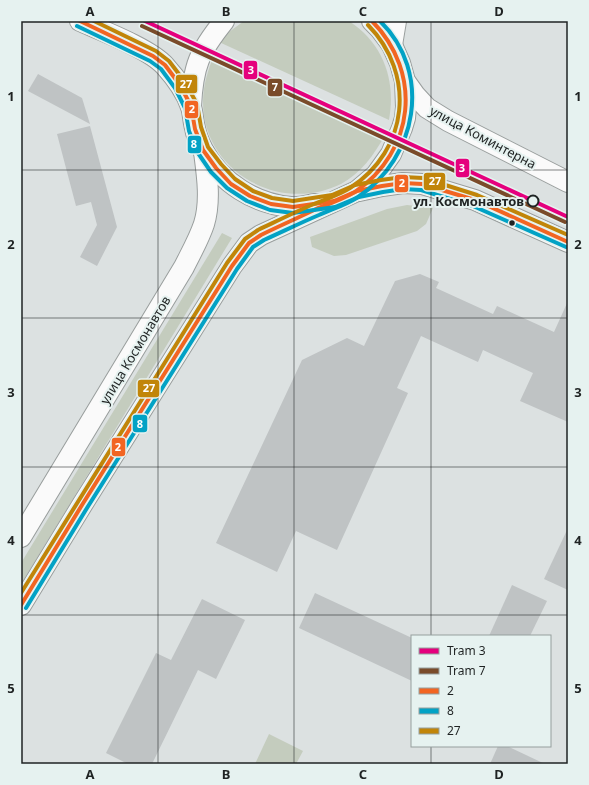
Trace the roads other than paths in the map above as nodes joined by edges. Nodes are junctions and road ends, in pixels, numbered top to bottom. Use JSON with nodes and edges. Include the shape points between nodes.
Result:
{"nodes":[{"id":1,"x":80,"y":21,"type":"edge"},
{"id":2,"x":224,"y":21,"type":"edge"},
{"id":3,"x":372,"y":21,"type":"edge"},
{"id":4,"x":396,"y":21,"type":"edge"},
{"id":5,"x":392,"y":45,"type":"junction"},
{"id":6,"x":405,"y":81,"type":"junction"},
{"id":7,"x":191,"y":106,"type":"junction"},
{"id":8,"x":203,"y":150,"type":"junction"},
{"id":9,"x":568,"y":182,"type":"edge"},
{"id":10,"x":334,"y":202,"type":"junction"},
{"id":11,"x":568,"y":242,"type":"edge"},
{"id":12,"x":21,"y":537,"type":"edge"},
{"id":13,"x":21,"y":605,"type":"edge"}],
"edges":[{"from":1,"to":7,"type":"street","via":[[153,56],[165,65]]},
{"from":2,"to":7,"type":"street","via":[[198,60],[192,84]]},
{"from":3,"to":5,"type":"street","name":"улица Коминтерна"},
{"from":4,"to":5,"type":"street"},
{"from":5,"to":6,"type":"street","name":"улица Коминтерна"},
{"from":6,"to":9,"type":"street","name":"улица Коминтерна","via":[[421,102],[437,115]]},
{"from":6,"to":10,"type":"street","via":[[405,118],[391,154],[376,175],[357,191]]},
{"from":7,"to":8,"type":"street","via":[[195,129]]},
{"from":8,"to":10,"type":"street","via":[[231,184],[250,196],[271,204],[293,207]]},
{"from":8,"to":12,"type":"street","name":"улица Космонавтов","via":[[208,199],[204,223],[184,267]]},
{"from":10,"to":11,"type":"street","via":[[357,191],[403,183],[422,184],[475,200]]},
{"from":10,"to":13,"type":"street","via":[[261,235],[245,248],[223,279]]}]}
